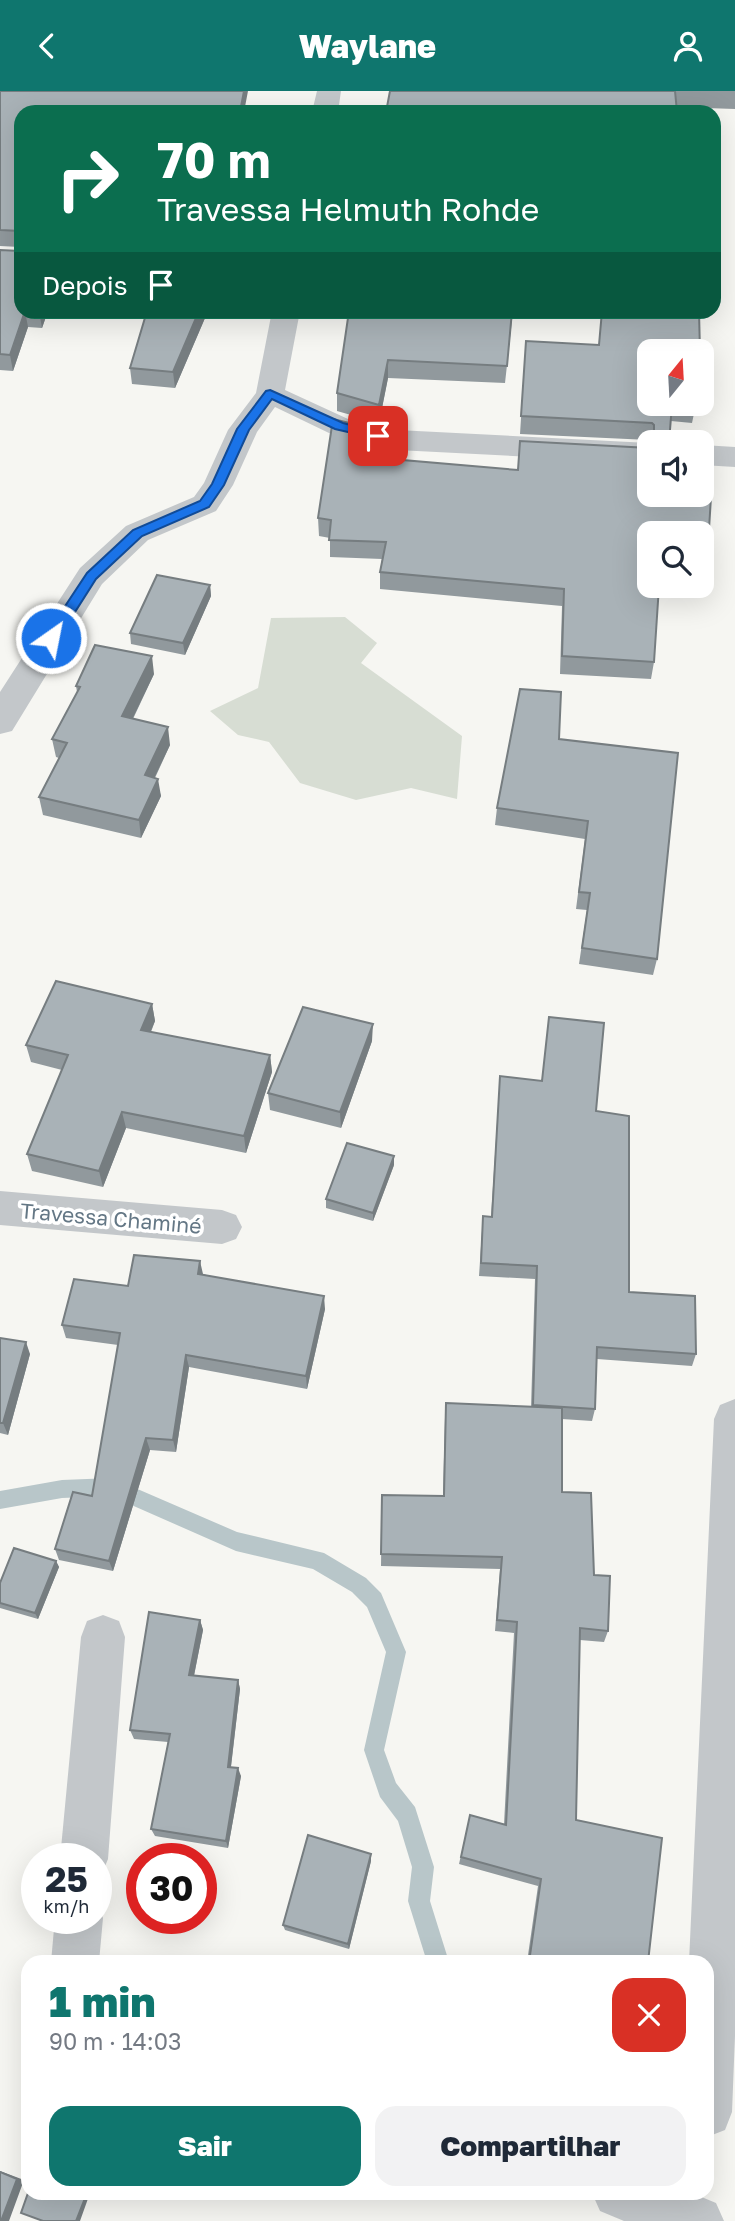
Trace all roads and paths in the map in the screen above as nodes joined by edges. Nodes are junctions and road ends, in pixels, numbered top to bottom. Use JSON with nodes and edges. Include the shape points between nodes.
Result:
{"nodes":[{"id":1,"x":284,"y":319,"type":"edge"},
{"id":2,"x":270,"y":394,"type":"junction"},
{"id":3,"x":637,"y":452,"type":"edge"},
{"id":4,"x":714,"y":456,"type":"edge"},
{"id":5,"x":735,"y":457,"type":"edge"},
{"id":6,"x":5,"y":711,"type":"edge"},
{"id":7,"x":0,"y":1208,"type":"edge"},
{"id":8,"x":222,"y":1227,"type":"dead end"},
{"id":9,"x":735,"y":1419,"type":"edge"},
{"id":10,"x":733,"y":1512,"type":"edge"},
{"id":11,"x":103,"y":1637,"type":"dead end"},
{"id":12,"x":85,"y":1843,"type":"edge"},
{"id":13,"x":78,"y":1934,"type":"edge"},
{"id":14,"x":76,"y":1955,"type":"edge"},
{"id":15,"x":714,"y":1955,"type":"edge"},
{"id":16,"x":638,"y":2200,"type":"edge"},
{"id":17,"x":703,"y":2200,"type":"edge"},
{"id":18,"x":700,"y":2221,"type":"edge"}],
"edges":[{"from":1,"to":2,"type":"street"},
{"from":2,"to":3,"type":"street","via":[[339,426],[397,440]]},
{"from":2,"to":6,"type":"street","via":[[243,429],[205,504],[137,533],[91,576]]},
{"from":4,"to":5,"type":"street"},
{"from":7,"to":8,"type":"street","name":"Travessa Chaminé"},
{"from":9,"to":10,"type":"street"},
{"from":10,"to":15,"type":"street"},
{"from":11,"to":12,"type":"street"},
{"from":13,"to":14,"type":"street"},
{"from":16,"to":18,"type":"street"},
{"from":17,"to":18,"type":"street"}]}
